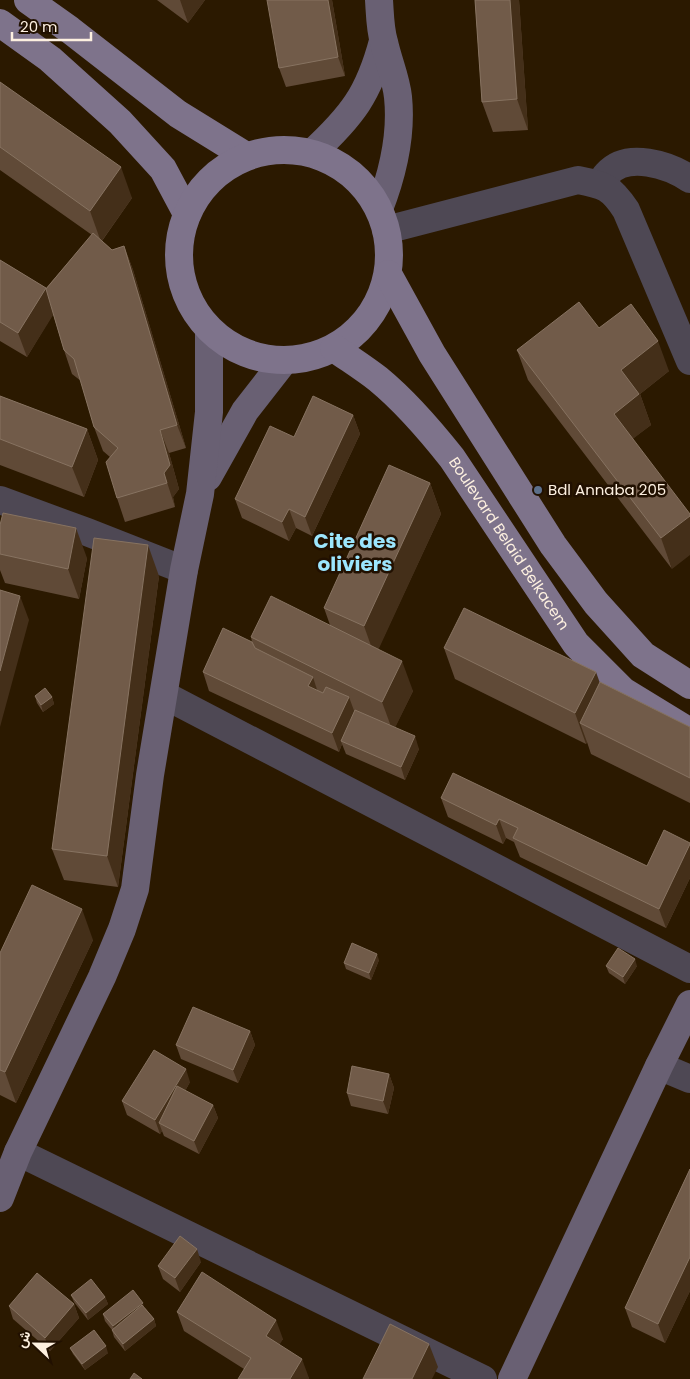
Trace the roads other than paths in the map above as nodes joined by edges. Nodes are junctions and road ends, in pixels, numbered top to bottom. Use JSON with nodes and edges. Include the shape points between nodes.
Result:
{"nodes":[{"id":1,"x":28,"y":0,"type":"edge"},
{"id":2,"x":379,"y":0,"type":"edge"},
{"id":3,"x":0,"y":23,"type":"edge"},
{"id":4,"x":383,"y":41,"type":"junction"},
{"id":5,"x":312,"y":153,"type":"junction"},
{"id":6,"x":246,"y":156,"type":"junction"},
{"id":7,"x":690,"y":179,"type":"edge"},
{"id":8,"x":601,"y":184,"type":"junction"},
{"id":9,"x":187,"y":214,"type":"junction"},
{"id":10,"x":382,"y":220,"type":"junction"},
{"id":11,"x":388,"y":274,"type":"junction"},
{"id":12,"x":209,"y":330,"type":"junction"},
{"id":13,"x":334,"y":348,"type":"junction"},
{"id":14,"x":284,"y":361,"type":"junction"},
{"id":15,"x":690,"y":362,"type":"edge"},
{"id":16,"x":200,"y":494,"type":"junction"},
{"id":17,"x":0,"y":500,"type":"edge"},
{"id":18,"x":184,"y":570,"type":"junction"},
{"id":19,"x":690,"y":685,"type":"edge"},
{"id":20,"x":164,"y":695,"type":"junction"},
{"id":21,"x":690,"y":732,"type":"edge"},
{"id":22,"x":690,"y":969,"type":"edge"},
{"id":23,"x":690,"y":1004,"type":"edge"},
{"id":24,"x":659,"y":1066,"type":"junction"},
{"id":25,"x":690,"y":1079,"type":"edge"},
{"id":26,"x":18,"y":1152,"type":"junction"},
{"id":27,"x":0,"y":1198,"type":"edge"},
{"id":28,"x":484,"y":1379,"type":"edge"},
{"id":29,"x":512,"y":1379,"type":"edge"}],
"edges":[{"from":1,"to":6,"type":"main road","via":[[178,114]]},
{"from":2,"to":4,"type":"street"},
{"from":3,"to":9,"type":"main road","via":[[50,59],[120,122],[162,169]]},
{"from":4,"to":5,"type":"street","via":[[366,91],[351,114]]},
{"from":4,"to":10,"type":"street","via":[[393,69],[399,127]]},
{"from":5,"to":6,"type":"main road","via":[[268,150]]},
{"from":5,"to":10,"type":"main road","via":[[351,174],[367,190]]},
{"from":6,"to":9,"type":"main road","via":[[204,185]]},
{"from":7,"to":8,"type":"street","via":[[663,165],[630,162],[616,167]]},
{"from":8,"to":10,"type":"street","via":[[578,180]]},
{"from":8,"to":15,"type":"street","via":[[626,210]]},
{"from":9,"to":12,"type":"main road","via":[[180,234],[180,276],[196,314]]},
{"from":10,"to":11,"type":"main road","via":[[389,252]]},
{"from":11,"to":13,"type":"main road","via":[[374,309],[350,337]]},
{"from":11,"to":19,"type":"main road","via":[[432,354],[553,544],[596,603],[643,655]]},
{"from":12,"to":14,"type":"main road","via":[[251,356]]},
{"from":12,"to":16,"type":"street","via":[[209,412]]},
{"from":13,"to":14,"type":"main road"},
{"from":13,"to":21,"type":"main road","name":"Boulevard Belaid Belkacem","via":[[393,392],[438,440],[576,644],[623,691]]},
{"from":14,"to":16,"type":"street","via":[[245,411]]},
{"from":16,"to":18,"type":"street"},
{"from":17,"to":18,"type":"street"},
{"from":18,"to":20,"type":"street"},
{"from":20,"to":22,"type":"street"},
{"from":20,"to":26,"type":"street","via":[[135,889],[102,977]]},
{"from":23,"to":24,"type":"street"},
{"from":24,"to":25,"type":"street"},
{"from":24,"to":29,"type":"street"},
{"from":26,"to":27,"type":"street"},
{"from":26,"to":28,"type":"street"}]}
